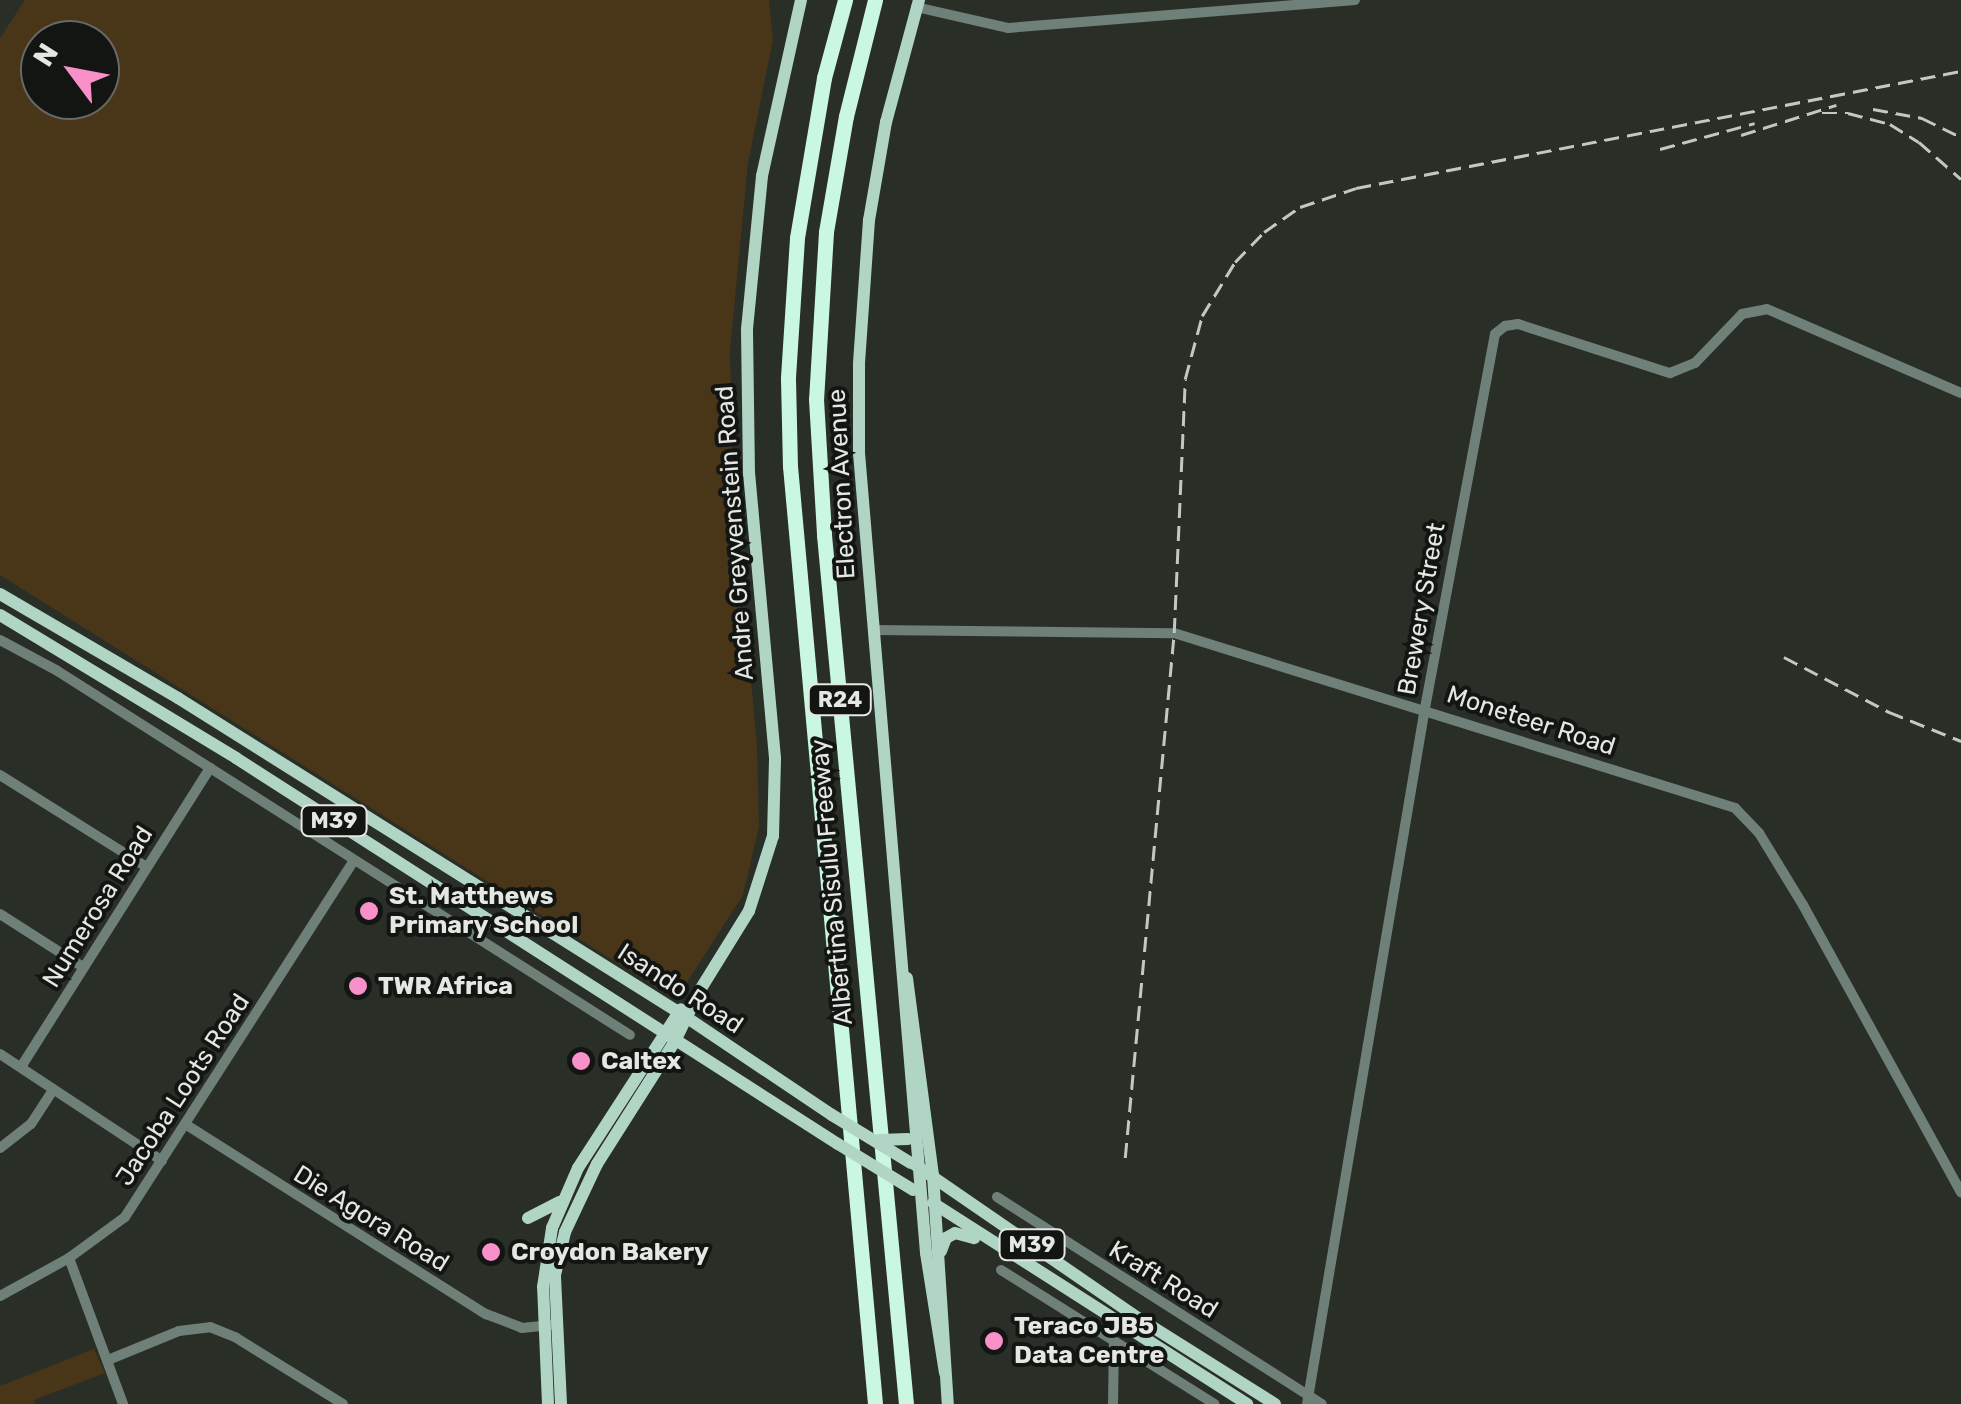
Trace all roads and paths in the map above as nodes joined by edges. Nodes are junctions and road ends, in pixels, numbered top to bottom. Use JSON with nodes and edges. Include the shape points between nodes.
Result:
{"nodes":[{"id":1,"x":794,"y":0,"type":"edge"},
{"id":2,"x":802,"y":0,"type":"edge"},
{"id":3,"x":845,"y":0,"type":"edge"},
{"id":4,"x":875,"y":0,"type":"edge"},
{"id":5,"x":1355,"y":0,"type":"edge"},
{"id":6,"x":918,"y":4,"type":"edge"},
{"id":7,"x":794,"y":25,"type":"junction"},
{"id":8,"x":1961,"y":393,"type":"edge"},
{"id":9,"x":0,"y":594,"type":"edge"},
{"id":10,"x":0,"y":615,"type":"edge"},
{"id":11,"x":874,"y":630,"type":"junction"},
{"id":12,"x":0,"y":640,"type":"edge"},
{"id":13,"x":1425,"y":708,"type":"junction"},
{"id":14,"x":210,"y":768,"type":"junction"},
{"id":15,"x":0,"y":775,"type":"edge"},
{"id":16,"x":354,"y":860,"type":"junction"},
{"id":17,"x":145,"y":866,"type":"junction"},
{"id":18,"x":0,"y":914,"type":"edge"},
{"id":19,"x":83,"y":966,"type":"junction"},
{"id":20,"x":683,"y":1016,"type":"junction"},
{"id":21,"x":630,"y":1035,"type":"dead end"},
{"id":22,"x":669,"y":1038,"type":"junction"},
{"id":23,"x":0,"y":1054,"type":"edge"},
{"id":24,"x":21,"y":1067,"type":"junction"},
{"id":25,"x":53,"y":1090,"type":"junction"},
{"id":26,"x":185,"y":1124,"type":"junction"},
{"id":27,"x":918,"y":1137,"type":"junction"},
{"id":28,"x":872,"y":1139,"type":"junction"},
{"id":29,"x":0,"y":1148,"type":"edge"},
{"id":30,"x":162,"y":1161,"type":"junction"},
{"id":31,"x":915,"y":1165,"type":"junction"},
{"id":32,"x":934,"y":1176,"type":"junction"},
{"id":33,"x":1961,"y":1192,"type":"edge"},
{"id":34,"x":917,"y":1193,"type":"junction"},
{"id":35,"x":563,"y":1198,"type":"junction"},
{"id":36,"x":996,"y":1198,"type":"dead end"},
{"id":37,"x":935,"y":1204,"type":"junction"},
{"id":38,"x":976,"y":1205,"type":"junction"},
{"id":39,"x":528,"y":1218,"type":"dead end"},
{"id":40,"x":1003,"y":1249,"type":"junction"},
{"id":41,"x":940,"y":1254,"type":"junction"},
{"id":42,"x":69,"y":1258,"type":"junction"},
{"id":43,"x":1001,"y":1270,"type":"dead end"},
{"id":44,"x":0,"y":1296,"type":"edge"},
{"id":45,"x":548,"y":1326,"type":"junction"},
{"id":46,"x":1114,"y":1342,"type":"junction"},
{"id":47,"x":108,"y":1360,"type":"junction"},
{"id":48,"x":945,"y":1373,"type":"junction"},
{"id":49,"x":1308,"y":1400,"type":"edge"},
{"id":50,"x":123,"y":1404,"type":"edge"},
{"id":51,"x":343,"y":1404,"type":"edge"},
{"id":52,"x":548,"y":1404,"type":"edge"},
{"id":53,"x":561,"y":1404,"type":"edge"},
{"id":54,"x":874,"y":1404,"type":"edge"},
{"id":55,"x":906,"y":1404,"type":"edge"},
{"id":56,"x":948,"y":1404,"type":"edge"},
{"id":57,"x":1113,"y":1404,"type":"edge"},
{"id":58,"x":1214,"y":1404,"type":"edge"},
{"id":59,"x":1247,"y":1404,"type":"edge"},
{"id":60,"x":1275,"y":1404,"type":"edge"},
{"id":61,"x":1322,"y":1404,"type":"edge"}],
"edges":[{"from":1,"to":7,"type":"main road"},
{"from":2,"to":7,"type":"main road","name":"Andre Greyvenstein Road"},
{"from":3,"to":54,"type":"highway","name":"Albertina Sisulu Freeway","number":"R24","via":[[824,78],[797,238],[788,379],[790,466]]},
{"from":4,"to":55,"type":"highway","name":"Albertina Sisulu Freeway","number":"R24","via":[[834,180],[816,399]]},
{"from":5,"to":6,"type":"street","via":[[1008,28]]},
{"from":6,"to":11,"type":"main road","name":"Electron Avenue","via":[[886,122],[863,292],[859,452]]},
{"from":7,"to":20,"type":"main road","name":"Andre Greyvenstein Road","via":[[762,176],[747,330],[749,474],[776,815],[758,892]]},
{"from":8,"to":13,"type":"street","name":"Brewery Street","via":[[1767,310],[1742,314],[1695,363],[1670,372],[1518,324],[1499,330],[1489,348]]},
{"from":9,"to":20,"type":"main road","name":"Isando Road","number":"M39","via":[[163,688]]},
{"from":10,"to":22,"type":"main road","name":"Isando Road","number":"M39","via":[[204,738]]},
{"from":11,"to":13,"type":"street","name":"Moneteer Road","via":[[1174,632]]},
{"from":11,"to":27,"type":"main road","name":"Electron Avenue","via":[[904,971],[912,990]]},
{"from":12,"to":14,"type":"street"},
{"from":13,"to":33,"type":"street","name":"Moneteer Road","via":[[1743,814],[1803,906]]},
{"from":13,"to":49,"type":"street","name":"Brewery Street"},
{"from":14,"to":16,"type":"street"},
{"from":14,"to":17,"type":"street","name":"Numerosa Road"},
{"from":15,"to":17,"type":"street"},
{"from":16,"to":21,"type":"street"},
{"from":16,"to":26,"type":"street","name":"Jacoba Loots Road"},
{"from":17,"to":19,"type":"street","name":"Numerosa Road"},
{"from":18,"to":19,"type":"street"},
{"from":19,"to":24,"type":"street","name":"Numerosa Road"},
{"from":20,"to":22,"type":"main road","name":"Andre Greyvenstein Road"},
{"from":20,"to":28,"type":"main road","name":"Isando Road","number":"M39","bridge":true},
{"from":22,"to":34,"type":"main road","name":"Isando Road","number":"M39","bridge":true},
{"from":22,"to":35,"type":"main road"},
{"from":22,"to":45,"type":"main road","via":[[572,1212]]},
{"from":23,"to":24,"type":"street"},
{"from":24,"to":25,"type":"street"},
{"from":25,"to":29,"type":"street","via":[[32,1124]]},
{"from":25,"to":30,"type":"street"},
{"from":26,"to":30,"type":"street","name":"Jacoba Loots Road"},
{"from":26,"to":45,"type":"street","name":"Die Agora Road","via":[[486,1314],[522,1328]]},
{"from":27,"to":28,"type":"main road","bridge":true,"via":[[896,1143]]},
{"from":27,"to":31,"type":"main road","name":"Electron Avenue"},
{"from":27,"to":32,"type":"main road","name":"Electron Avenue"},
{"from":27,"to":38,"type":"main road"},
{"from":28,"to":31,"type":"main road","name":"Isando Road","number":"M39","bridge":true},
{"from":30,"to":42,"type":"street","name":"Jacoba Loots Road","via":[[118,1225]]},
{"from":31,"to":32,"type":"main road","name":"Isando Road","number":"M39"},
{"from":31,"to":34,"type":"main road","name":"Electron Avenue"},
{"from":32,"to":37,"type":"main road","name":"Electron Avenue"},
{"from":32,"to":38,"type":"main road","name":"Isando Road","number":"M39"},
{"from":34,"to":37,"type":"main road","name":"Isando Road","number":"M39"},
{"from":34,"to":48,"type":"main road","name":"Electron Avenue"},
{"from":35,"to":39,"type":"main road"},
{"from":35,"to":45,"type":"main road","via":[[545,1262]]},
{"from":36,"to":49,"type":"street","name":"Kraft Road"},
{"from":37,"to":40,"type":"main road","name":"Isando Road","number":"M39"},
{"from":37,"to":41,"type":"main road","name":"Electron Avenue"},
{"from":38,"to":60,"type":"main road","name":"Isando Road","number":"M39"},
{"from":40,"to":41,"type":"main road","via":[[955,1233]]},
{"from":40,"to":59,"type":"main road","name":"Isando Road","number":"M39"},
{"from":41,"to":48,"type":"main road","name":"Electron Avenue"},
{"from":42,"to":44,"type":"street","name":"Jacoba Loots Road"},
{"from":42,"to":47,"type":"street"},
{"from":43,"to":46,"type":"street"},
{"from":45,"to":52,"type":"main road"},
{"from":45,"to":53,"type":"main road"},
{"from":46,"to":57,"type":"street"},
{"from":46,"to":58,"type":"street"},
{"from":47,"to":50,"type":"street"},
{"from":47,"to":51,"type":"street","via":[[179,1330],[210,1327]]},
{"from":48,"to":56,"type":"main road","name":"Electron Avenue"},
{"from":49,"to":61,"type":"street"}]}
